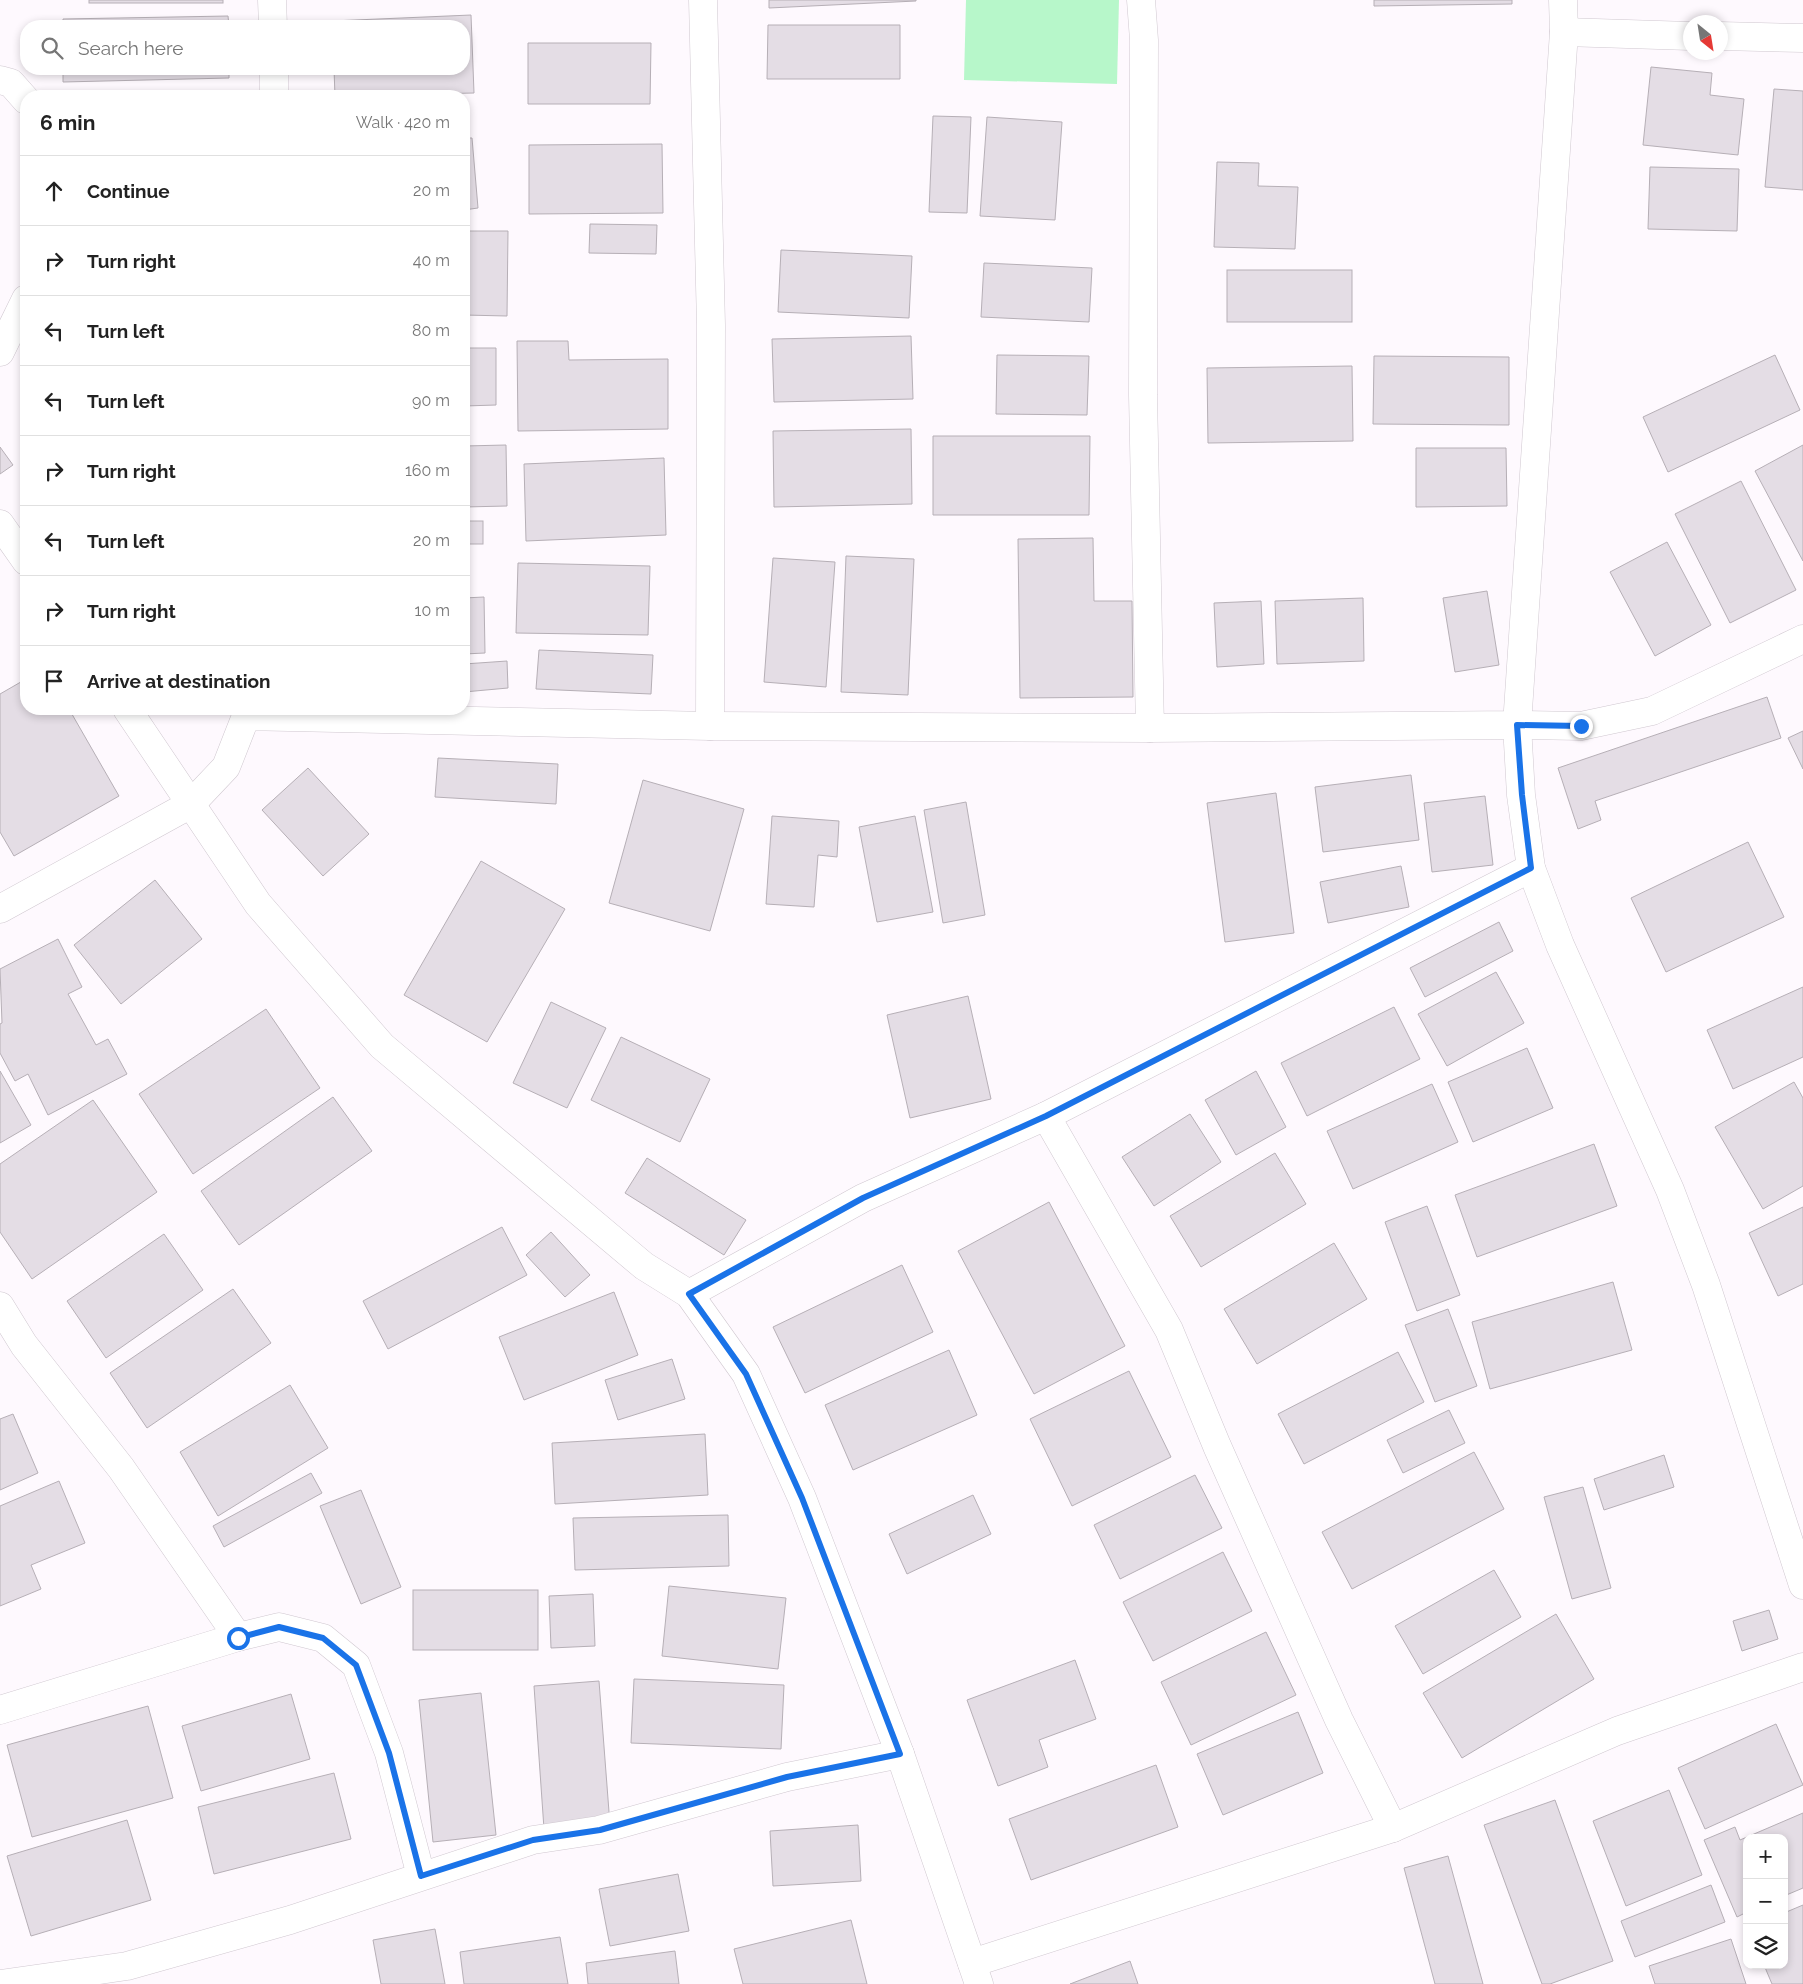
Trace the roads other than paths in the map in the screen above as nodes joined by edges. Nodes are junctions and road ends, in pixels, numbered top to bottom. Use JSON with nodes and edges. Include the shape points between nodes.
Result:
{"nodes":[{"id":1,"x":272,"y":0,"type":"edge"},
{"id":2,"x":704,"y":0,"type":"edge"},
{"id":3,"x":1141,"y":0,"type":"edge"},
{"id":4,"x":1563,"y":0,"type":"edge"},
{"id":5,"x":273,"y":20,"type":"edge"},
{"id":6,"x":1564,"y":32,"type":"junction"},
{"id":7,"x":1683,"y":36,"type":"edge"},
{"id":8,"x":1728,"y":36,"type":"edge"},
{"id":9,"x":1803,"y":38,"type":"edge"},
{"id":10,"x":274,"y":75,"type":"edge"},
{"id":11,"x":0,"y":80,"type":"edge"},
{"id":12,"x":274,"y":90,"type":"edge"},
{"id":13,"x":20,"y":93,"type":"edge"},
{"id":14,"x":20,"y":311,"type":"edge"},
{"id":15,"x":0,"y":352,"type":"edge"},
{"id":16,"x":0,"y":524,"type":"edge"},
{"id":17,"x":20,"y":552,"type":"edge"},
{"id":18,"x":1803,"y":640,"type":"edge"},
{"id":19,"x":131,"y":715,"type":"edge"},
{"id":20,"x":246,"y":715,"type":"edge"},
{"id":21,"x":318,"y":715,"type":"edge"},
{"id":22,"x":1517,"y":725,"type":"junction"},
{"id":23,"x":710,"y":726,"type":"junction"},
{"id":24,"x":1150,"y":728,"type":"junction"},
{"id":25,"x":191,"y":804,"type":"junction"},
{"id":26,"x":1531,"y":868,"type":"junction"},
{"id":27,"x":0,"y":909,"type":"edge"},
{"id":28,"x":1046,"y":1116,"type":"junction"},
{"id":29,"x":689,"y":1294,"type":"junction"},
{"id":30,"x":0,"y":1306,"type":"edge"},
{"id":31,"x":1803,"y":1586,"type":"edge"},
{"id":32,"x":238,"y":1638,"type":"junction"},
{"id":33,"x":1803,"y":1667,"type":"edge"},
{"id":34,"x":0,"y":1710,"type":"edge"},
{"id":35,"x":900,"y":1754,"type":"junction"},
{"id":36,"x":1393,"y":1828,"type":"junction"},
{"id":37,"x":421,"y":1876,"type":"junction"},
{"id":38,"x":976,"y":1973,"type":"edge"},
{"id":39,"x":1,"y":1984,"type":"edge"}],
"edges":[{"from":1,"to":5,"type":"street"},
{"from":2,"to":23,"type":"street","via":[[711,325]]},
{"from":3,"to":24,"type":"street","via":[[1144,40],[1143,394]]},
{"from":4,"to":6,"type":"street"},
{"from":6,"to":7,"type":"street"},
{"from":6,"to":22,"type":"street"},
{"from":8,"to":9,"type":"street"},
{"from":10,"to":12,"type":"street"},
{"from":11,"to":13,"type":"street","via":[[11,83]]},
{"from":14,"to":15,"type":"street"},
{"from":16,"to":17,"type":"street"},
{"from":18,"to":22,"type":"street","via":[[1652,711],[1581,726]]},
{"from":19,"to":25,"type":"street"},
{"from":20,"to":25,"type":"street","via":[[226,767]]},
{"from":21,"to":23,"type":"street"},
{"from":22,"to":24,"type":"street"},
{"from":22,"to":26,"type":"street"},
{"from":23,"to":24,"type":"street"},
{"from":25,"to":27,"type":"street"},
{"from":25,"to":29,"type":"street","via":[[258,904],[382,1046],[644,1266]]},
{"from":26,"to":28,"type":"street"},
{"from":26,"to":31,"type":"street","via":[[1560,945],[1670,1190],[1699,1268]]},
{"from":28,"to":29,"type":"street","via":[[863,1198]]},
{"from":28,"to":36,"type":"street","via":[[1169,1330],[1216,1446],[1339,1720]]},
{"from":29,"to":35,"type":"street","via":[[746,1374],[802,1498]]},
{"from":30,"to":32,"type":"street","via":[[24,1345],[122,1468]]},
{"from":32,"to":34,"type":"street"},
{"from":32,"to":37,"type":"street","via":[[279,1627],[323,1638],[356,1665],[389,1753]]},
{"from":33,"to":36,"type":"street","via":[[1617,1730]]},
{"from":35,"to":37,"type":"street","via":[[787,1777],[600,1830],[533,1840]]},
{"from":35,"to":38,"type":"street"},
{"from":36,"to":38,"type":"street"},
{"from":37,"to":39,"type":"street","via":[[290,1920],[127,1966]]}]}
